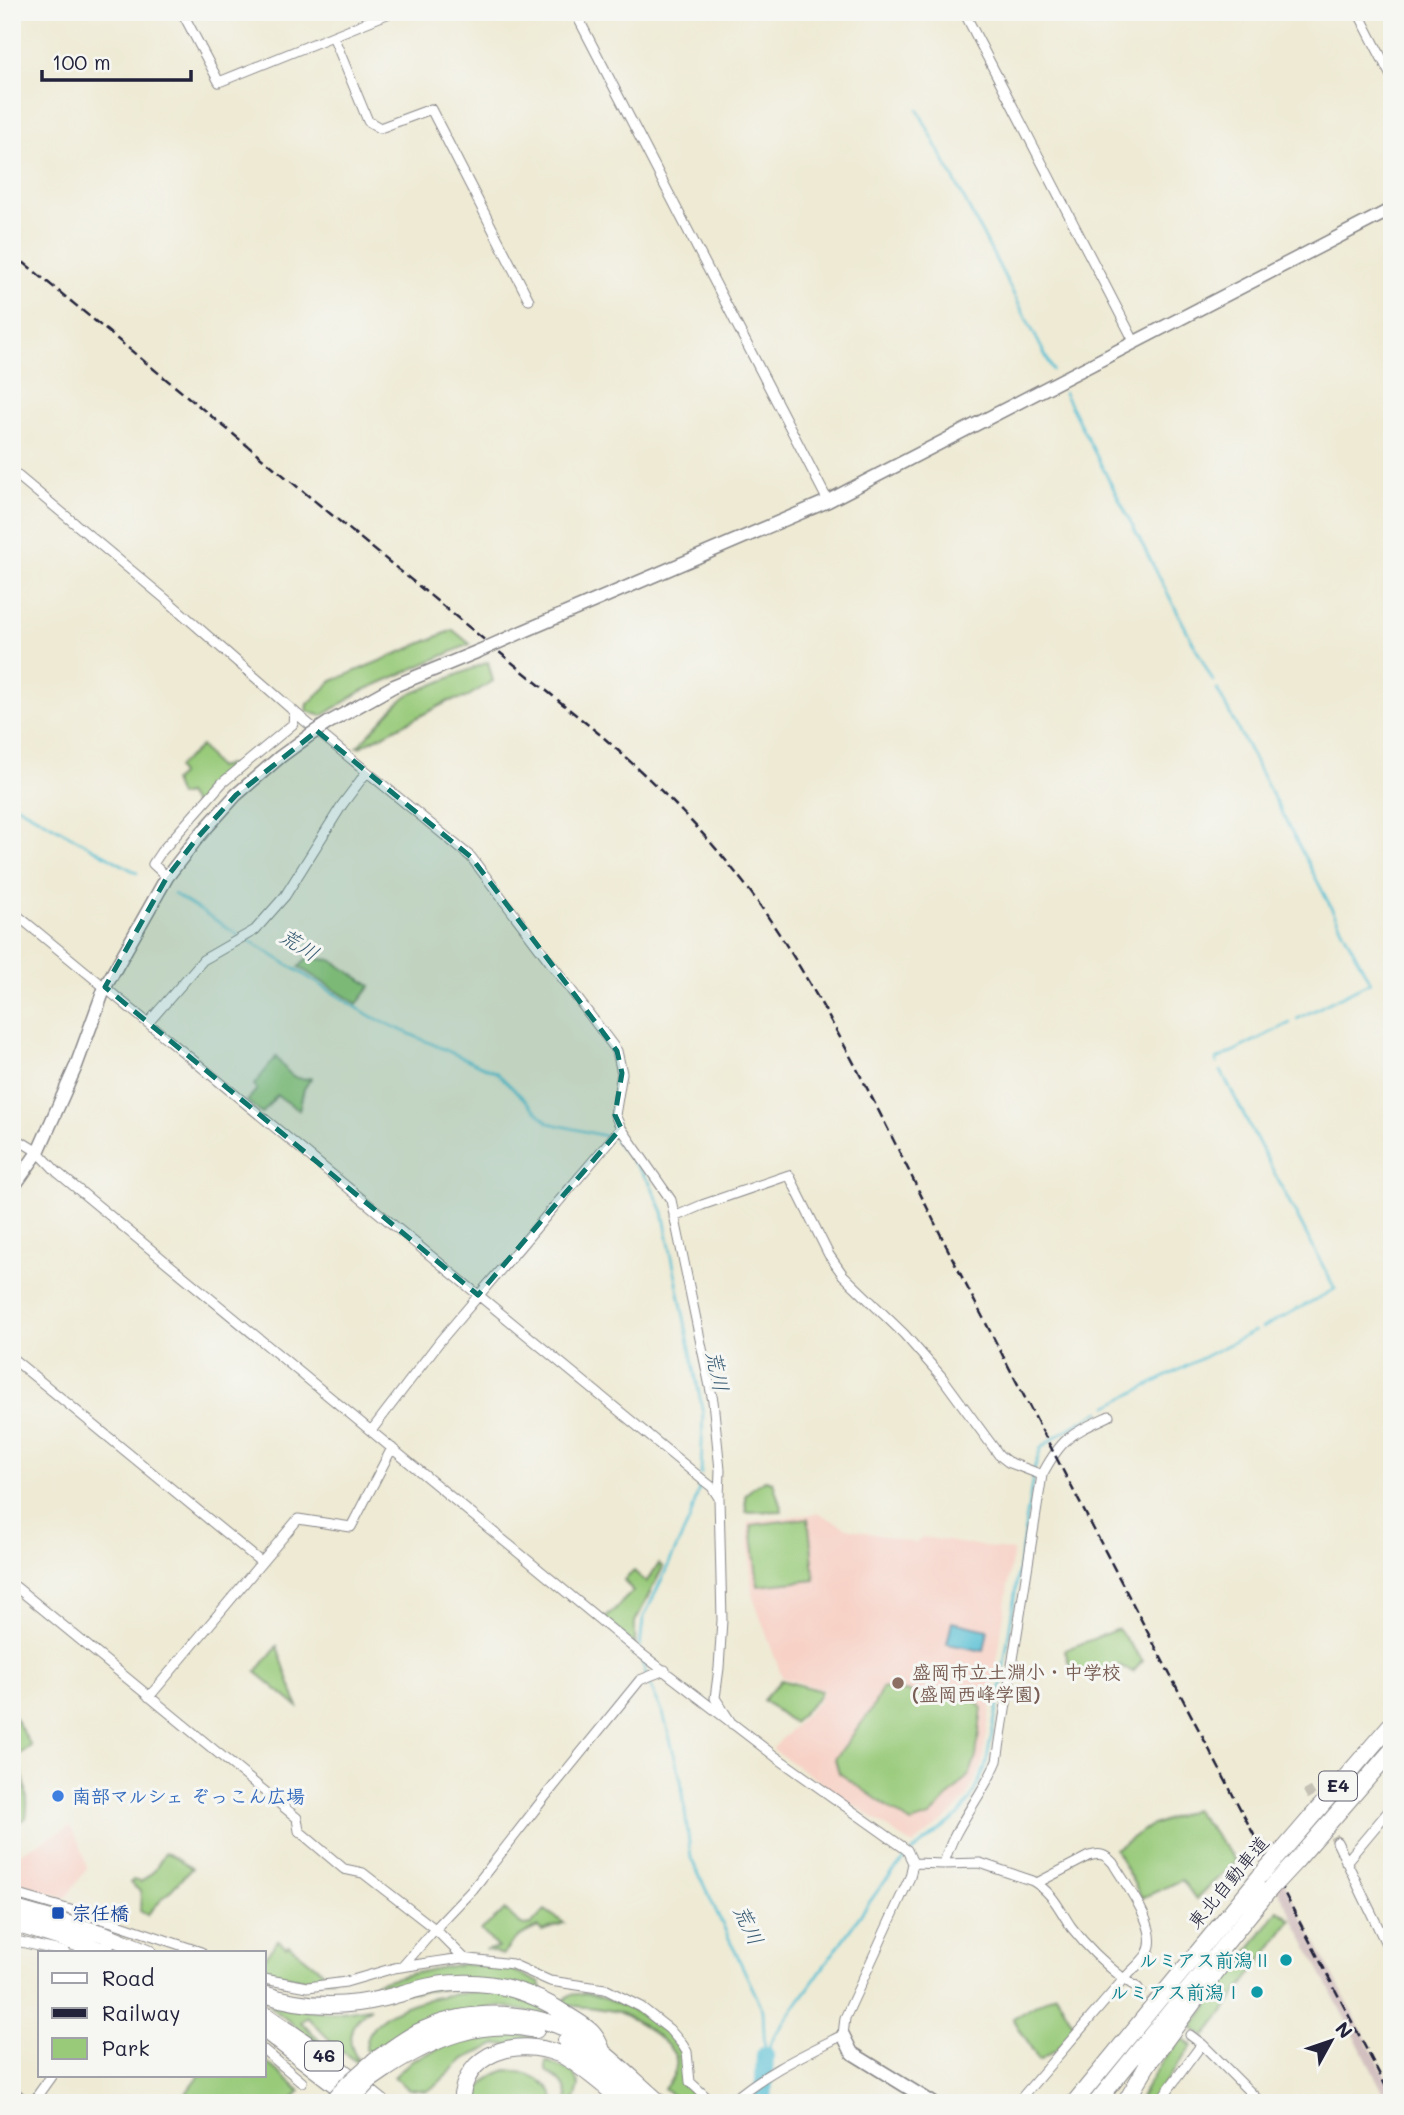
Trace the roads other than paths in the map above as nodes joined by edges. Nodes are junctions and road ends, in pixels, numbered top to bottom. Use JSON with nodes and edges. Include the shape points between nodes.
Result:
{"nodes":[{"id":1,"x":182,"y":12,"type":"edge"},
{"id":2,"x":392,"y":12,"type":"edge"},
{"id":3,"x":575,"y":12,"type":"edge"},
{"id":4,"x":964,"y":12,"type":"edge"},
{"id":5,"x":1358,"y":12,"type":"edge"},
{"id":6,"x":332,"y":36,"type":"junction"},
{"id":7,"x":1392,"y":78,"type":"edge"},
{"id":8,"x":1392,"y":209,"type":"edge"},
{"id":9,"x":529,"y":300,"type":"dead end"},
{"id":10,"x":1135,"y":343,"type":"junction"},
{"id":11,"x":12,"y":471,"type":"edge"},
{"id":12,"x":828,"y":501,"type":"junction"},
{"id":13,"x":294,"y":712,"type":"junction"},
{"id":14,"x":366,"y":773,"type":"junction"},
{"id":15,"x":167,"y":877,"type":"junction"},
{"id":16,"x":12,"y":911,"type":"edge"},
{"id":17,"x":105,"y":987,"type":"junction"},
{"id":18,"x":148,"y":1023,"type":"junction"},
{"id":19,"x":614,"y":1134,"type":"junction"},
{"id":20,"x":12,"y":1136,"type":"edge"},
{"id":21,"x":38,"y":1152,"type":"junction"},
{"id":22,"x":12,"y":1189,"type":"edge"},
{"id":23,"x":674,"y":1217,"type":"junction"},
{"id":24,"x":478,"y":1295,"type":"junction"},
{"id":25,"x":12,"y":1358,"type":"edge"},
{"id":26,"x":1109,"y":1416,"type":"dead end"},
{"id":27,"x":372,"y":1430,"type":"junction"},
{"id":28,"x":392,"y":1448,"type":"junction"},
{"id":29,"x":1041,"y":1475,"type":"junction"},
{"id":30,"x":719,"y":1498,"type":"junction"},
{"id":31,"x":261,"y":1562,"type":"junction"},
{"id":32,"x":12,"y":1588,"type":"edge"},
{"id":33,"x":665,"y":1670,"type":"junction"},
{"id":34,"x":149,"y":1697,"type":"junction"},
{"id":35,"x":1392,"y":1723,"type":"edge"},
{"id":36,"x":732,"y":1724,"type":"junction"},
{"id":37,"x":1392,"y":1750,"type":"edge"},
{"id":38,"x":1392,"y":1807,"type":"edge"},
{"id":39,"x":1336,"y":1842,"type":"tunnel mouth"},
{"id":40,"x":913,"y":1862,"type":"junction"},
{"id":41,"x":1346,"y":1862,"type":"junction"},
{"id":42,"x":944,"y":1864,"type":"junction"},
{"id":43,"x":1037,"y":1883,"type":"junction"},
{"id":44,"x":1269,"y":1887,"type":"junction"},
{"id":45,"x":12,"y":1893,"type":"edge"},
{"id":46,"x":12,"y":1908,"type":"edge"},
{"id":47,"x":12,"y":1923,"type":"edge"},
{"id":48,"x":435,"y":1929,"type":"junction"},
{"id":49,"x":12,"y":1940,"type":"edge"},
{"id":50,"x":1200,"y":1947,"type":"junction"},
{"id":51,"x":61,"y":1951,"type":"edge"},
{"id":52,"x":104,"y":1951,"type":"edge"},
{"id":53,"x":146,"y":1951,"type":"edge"},
{"id":54,"x":198,"y":1951,"type":"edge"},
{"id":55,"x":1392,"y":1956,"type":"edge"},
{"id":56,"x":465,"y":1959,"type":"junction"},
{"id":57,"x":402,"y":1967,"type":"junction"},
{"id":58,"x":266,"y":1979,"type":"edge"},
{"id":59,"x":1124,"y":1979,"type":"junction"},
{"id":60,"x":1138,"y":1988,"type":"tunnel mouth"},
{"id":61,"x":266,"y":1995,"type":"edge"},
{"id":62,"x":266,"y":2015,"type":"edge"},
{"id":63,"x":266,"y":2033,"type":"edge"},
{"id":64,"x":843,"y":2035,"type":"junction"},
{"id":65,"x":1190,"y":2035,"type":"dead end"},
{"id":66,"x":1202,"y":2043,"type":"junction"},
{"id":67,"x":266,"y":2052,"type":"edge"},
{"id":68,"x":594,"y":2062,"type":"junction"},
{"id":69,"x":381,"y":2065,"type":"junction"},
{"id":70,"x":624,"y":2071,"type":"junction"},
{"id":71,"x":51,"y":2076,"type":"edge"},
{"id":72,"x":302,"y":2082,"type":"dead end"},
{"id":73,"x":12,"y":2092,"type":"edge"},
{"id":74,"x":629,"y":2101,"type":"edge"},
{"id":75,"x":24,"y":2103,"type":"edge"},
{"id":76,"x":32,"y":2103,"type":"edge"},
{"id":77,"x":331,"y":2103,"type":"edge"},
{"id":78,"x":348,"y":2103,"type":"edge"},
{"id":79,"x":359,"y":2103,"type":"edge"},
{"id":80,"x":382,"y":2103,"type":"edge"},
{"id":81,"x":461,"y":2103,"type":"edge"},
{"id":82,"x":660,"y":2103,"type":"edge"},
{"id":83,"x":669,"y":2103,"type":"edge"},
{"id":84,"x":713,"y":2103,"type":"edge"},
{"id":85,"x":730,"y":2103,"type":"edge"},
{"id":86,"x":933,"y":2103,"type":"edge"},
{"id":87,"x":1017,"y":2103,"type":"edge"},
{"id":88,"x":1060,"y":2103,"type":"edge"},
{"id":89,"x":1074,"y":2103,"type":"edge"},
{"id":90,"x":1096,"y":2103,"type":"edge"},
{"id":91,"x":1125,"y":2103,"type":"edge"},
{"id":92,"x":1158,"y":2103,"type":"edge"},
{"id":93,"x":1261,"y":2103,"type":"edge"}],
"edges":[{"from":1,"to":6,"type":"street","via":[[219,82]]},
{"from":2,"to":6,"type":"street"},
{"from":3,"to":12,"type":"street"},
{"from":4,"to":10,"type":"street"},
{"from":5,"to":7,"type":"street"},
{"from":6,"to":9,"type":"street","via":[[368,121],[380,128],[431,109]]},
{"from":8,"to":10,"type":"street"},
{"from":10,"to":12,"type":"street"},
{"from":11,"to":13,"type":"street"},
{"from":12,"to":15,"type":"street","bridge":true,"via":[[394,686],[328,723],[236,795]]},
{"from":13,"to":14,"type":"street"},
{"from":13,"to":15,"type":"street","via":[[293,724],[222,783],[160,852],[152,864]]},
{"from":14,"to":18,"type":"street","via":[[285,896],[247,936],[203,960]]},
{"from":14,"to":19,"type":"street","via":[[471,857],[617,1051],[621,1081]]},
{"from":15,"to":17,"type":"street"},
{"from":16,"to":17,"type":"street"},
{"from":17,"to":18,"type":"street"},
{"from":17,"to":21,"type":"street"},
{"from":18,"to":24,"type":"street"},
{"from":19,"to":23,"type":"street","via":[[671,1200]]},
{"from":19,"to":24,"type":"street"},
{"from":20,"to":21,"type":"street"},
{"from":21,"to":22,"type":"street"},
{"from":21,"to":27,"type":"street"},
{"from":23,"to":29,"type":"street","via":[[789,1175],[843,1275],[941,1376],[999,1455]]},
{"from":23,"to":30,"type":"street","via":[[713,1401]]},
{"from":24,"to":27,"type":"street"},
{"from":24,"to":30,"type":"street","via":[[712,1487]]},
{"from":25,"to":31,"type":"street"},
{"from":26,"to":29,"type":"street","via":[[1071,1434]]},
{"from":27,"to":28,"type":"street"},
{"from":28,"to":31,"type":"street","via":[[351,1527],[298,1520]]},
{"from":28,"to":33,"type":"street"},
{"from":29,"to":42,"type":"street","via":[[1001,1747],[987,1785],[958,1830]]},
{"from":30,"to":36,"type":"street","via":[[722,1620],[715,1698]]},
{"from":31,"to":34,"type":"street"},
{"from":32,"to":34,"type":"street"},
{"from":33,"to":36,"type":"street"},
{"from":33,"to":48,"type":"street","via":[[640,1681],[473,1889]]},
{"from":34,"to":48,"type":"street","via":[[297,1818],[299,1830],[344,1869],[363,1873]]},
{"from":35,"to":44,"type":"highway","name":"東北自動車道","number":"E4","bridge":true,"via":[[1283,1849]]},
{"from":36,"to":40,"type":"street","via":[[907,1850]]},
{"from":37,"to":44,"type":"highway","name":"東北自動車道","number":"E4","bridge":true,"via":[[1297,1863]]},
{"from":38,"to":41,"type":"street"},
{"from":39,"to":41,"type":"street"},
{"from":40,"to":42,"type":"street"},
{"from":40,"to":64,"type":"street","via":[[845,2018]]},
{"from":41,"to":55,"type":"street"},
{"from":42,"to":43,"type":"street","via":[[980,1864]]},
{"from":43,"to":59,"type":"street","via":[[1048,1890],[1094,1953]]},
{"from":43,"to":59,"type":"street","via":[[1089,1856],[1106,1855],[1149,1926],[1152,1941]]},
{"from":44,"to":50,"type":"highway","name":"東北自動車道","number":"E4"},
{"from":44,"to":90,"type":"highway","name":"東北自動車道","number":"E4"},
{"from":44,"to":91,"type":"highway"},
{"from":45,"to":54,"type":"street"},
{"from":46,"to":53,"type":"highway","via":[[64,1921]]},
{"from":47,"to":52,"type":"highway"},
{"from":48,"to":56,"type":"street"},
{"from":48,"to":57,"type":"street"},
{"from":49,"to":51,"type":"street"},
{"from":50,"to":88,"type":"highway"},
{"from":50,"to":89,"type":"highway","name":"東北自動車道","number":"E4"},
{"from":56,"to":57,"type":"street"},
{"from":56,"to":84,"type":"street","via":[[512,1964],[550,1982],[605,1989],[641,2007],[682,2044],[690,2082]]},
{"from":57,"to":58,"type":"street","via":[[308,1987]]},
{"from":59,"to":60,"type":"street"},
{"from":59,"to":87,"type":"street"},
{"from":61,"to":68,"type":"highway","via":[[331,2006],[456,1983],[495,1985],[535,1997],[598,2037]]},
{"from":62,"to":80,"type":"highway","number":"46"},
{"from":63,"to":79,"type":"highway","number":"46"},
{"from":64,"to":85,"type":"street","via":[[774,2069]]},
{"from":64,"to":86,"type":"street","via":[[852,2053]]},
{"from":65,"to":66,"type":"street"},
{"from":66,"to":92,"type":"street"},
{"from":66,"to":93,"type":"street"},
{"from":67,"to":72,"type":"street"},
{"from":68,"to":69,"type":"highway","via":[[593,2045],[567,2030],[502,2013],[424,2029]]},
{"from":68,"to":70,"type":"highway"},
{"from":68,"to":74,"type":"highway"},
{"from":68,"to":74,"type":"highway"},
{"from":68,"to":81,"type":"highway","via":[[542,2049],[501,2050],[484,2057],[469,2073]]},
{"from":69,"to":77,"type":"highway","bridge":true,"via":[[348,2084]]},
{"from":69,"to":78,"type":"highway","bridge":true},
{"from":70,"to":82,"type":"highway"},
{"from":70,"to":83,"type":"highway","via":[[638,2074]]},
{"from":71,"to":76,"type":"street"},
{"from":73,"to":75,"type":"street"}]}
